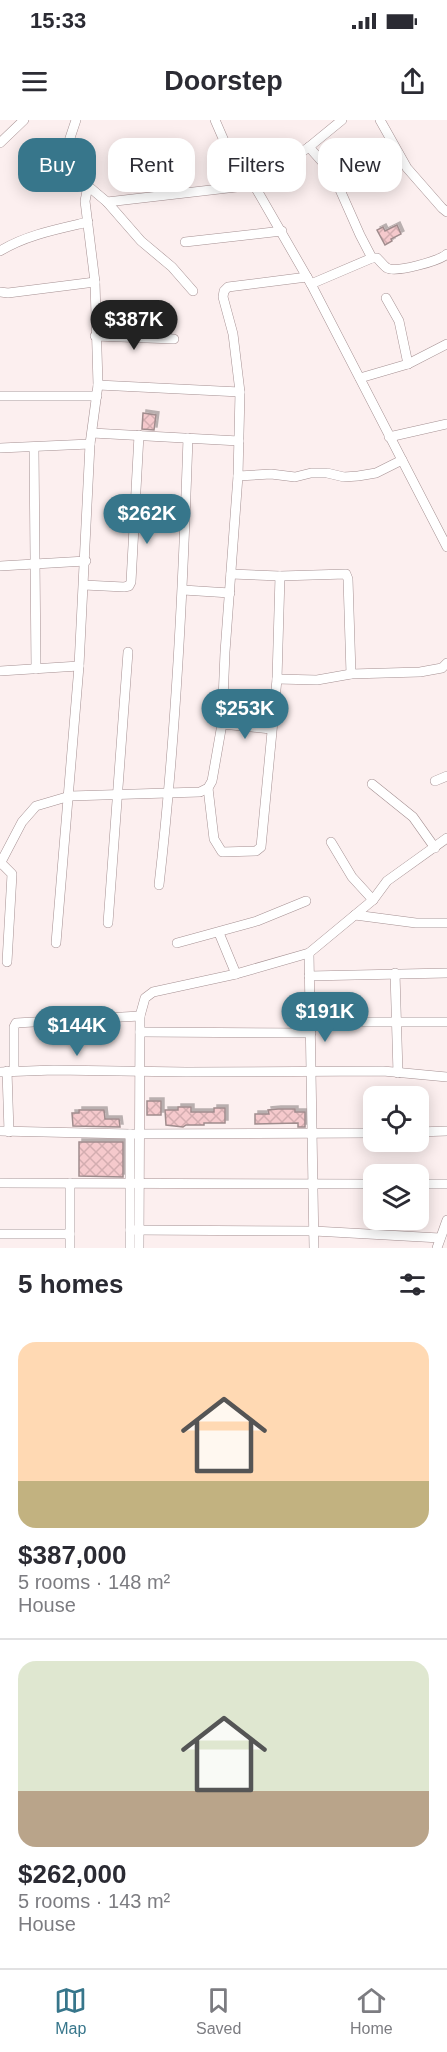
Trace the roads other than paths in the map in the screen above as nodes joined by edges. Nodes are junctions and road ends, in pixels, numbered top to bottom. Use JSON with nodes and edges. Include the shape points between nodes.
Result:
{"nodes":[{"id":1,"x":76,"y":120,"type":"edge"},
{"id":2,"x":215,"y":120,"type":"edge"},
{"id":3,"x":342,"y":120,"type":"edge"},
{"id":4,"x":380,"y":120,"type":"edge"},
{"id":5,"x":20,"y":122,"type":"edge"},
{"id":6,"x":70,"y":138,"type":"edge"},
{"id":7,"x":223,"y":138,"type":"edge"},
{"id":8,"x":0,"y":143,"type":"edge"},
{"id":9,"x":309,"y":147,"type":"junction"},
{"id":10,"x":306,"y":149,"type":"edge"},
{"id":11,"x":207,"y":190,"type":"edge"},
{"id":12,"x":87,"y":192,"type":"edge"},
{"id":13,"x":96,"y":192,"type":"edge"},
{"id":14,"x":258,"y":192,"type":"edge"},
{"id":15,"x":108,"y":202,"type":"junction"},
{"id":16,"x":447,"y":212,"type":"edge"},
{"id":17,"x":88,"y":222,"type":"junction"},
{"id":18,"x":282,"y":231,"type":"junction"},
{"id":19,"x":185,"y":242,"type":"dead end"},
{"id":20,"x":0,"y":251,"type":"edge"},
{"id":21,"x":446,"y":257,"type":"edge"},
{"id":22,"x":372,"y":258,"type":"junction"},
{"id":23,"x":309,"y":281,"type":"junction"},
{"id":24,"x":95,"y":282,"type":"junction"},
{"id":25,"x":193,"y":291,"type":"dead end"},
{"id":26,"x":0,"y":292,"type":"edge"},
{"id":27,"x":386,"y":298,"type":"dead end"},
{"id":28,"x":95,"y":336,"type":"junction"},
{"id":29,"x":174,"y":339,"type":"dead end"},
{"id":30,"x":447,"y":344,"type":"edge"},
{"id":31,"x":408,"y":364,"type":"junction"},
{"id":32,"x":360,"y":378,"type":"junction"},
{"id":33,"x":98,"y":385,"type":"junction"},
{"id":34,"x":240,"y":392,"type":"junction"},
{"id":35,"x":0,"y":396,"type":"edge"},
{"id":36,"x":97,"y":396,"type":"junction"},
{"id":37,"x":447,"y":424,"type":"edge"},
{"id":38,"x":92,"y":433,"type":"junction"},
{"id":39,"x":139,"y":435,"type":"junction"},
{"id":40,"x":389,"y":437,"type":"junction"},
{"id":41,"x":188,"y":438,"type":"junction"},
{"id":42,"x":239,"y":441,"type":"junction"},
{"id":43,"x":90,"y":444,"type":"junction"},
{"id":44,"x":0,"y":448,"type":"edge"},
{"id":45,"x":34,"y":448,"type":"junction"},
{"id":46,"x":402,"y":460,"type":"junction"},
{"id":47,"x":238,"y":476,"type":"junction"},
{"id":48,"x":447,"y":547,"type":"edge"},
{"id":49,"x":86,"y":561,"type":"junction"},
{"id":50,"x":36,"y":565,"type":"junction"},
{"id":51,"x":0,"y":566,"type":"edge"},
{"id":52,"x":231,"y":574,"type":"junction"},
{"id":53,"x":280,"y":576,"type":"junction"},
{"id":54,"x":84,"y":585,"type":"junction"},
{"id":55,"x":183,"y":590,"type":"junction"},
{"id":56,"x":230,"y":593,"type":"junction"},
{"id":57,"x":128,"y":652,"type":"dead end"},
{"id":58,"x":447,"y":663,"type":"edge"},
{"id":59,"x":79,"y":666,"type":"junction"},
{"id":60,"x":36,"y":669,"type":"junction"},
{"id":61,"x":0,"y":671,"type":"edge"},
{"id":62,"x":351,"y":675,"type":"junction"},
{"id":63,"x":277,"y":679,"type":"junction"},
{"id":64,"x":222,"y":724,"type":"junction"},
{"id":65,"x":271,"y":729,"type":"junction"},
{"id":66,"x":447,"y":776,"type":"edge"},
{"id":67,"x":435,"y":781,"type":"dead end"},
{"id":68,"x":372,"y":784,"type":"dead end"},
{"id":69,"x":208,"y":788,"type":"junction"},
{"id":70,"x":169,"y":791,"type":"junction"},
{"id":71,"x":118,"y":794,"type":"junction"},
{"id":72,"x":70,"y":796,"type":"junction"},
{"id":73,"x":447,"y":838,"type":"edge"},
{"id":74,"x":331,"y":842,"type":"dead end"},
{"id":75,"x":435,"y":848,"type":"junction"},
{"id":76,"x":0,"y":863,"type":"edge"},
{"id":77,"x":159,"y":885,"type":"dead end"},
{"id":78,"x":373,"y":900,"type":"junction"},
{"id":79,"x":306,"y":901,"type":"dead end"},
{"id":80,"x":354,"y":915,"type":"junction"},
{"id":81,"x":108,"y":923,"type":"dead end"},
{"id":82,"x":447,"y":923,"type":"edge"},
{"id":83,"x":219,"y":933,"type":"junction"},
{"id":84,"x":56,"y":943,"type":"dead end"},
{"id":85,"x":177,"y":943,"type":"dead end"},
{"id":86,"x":309,"y":953,"type":"junction"},
{"id":87,"x":7,"y":962,"type":"dead end"},
{"id":88,"x":447,"y":973,"type":"edge"},
{"id":89,"x":236,"y":974,"type":"junction"},
{"id":90,"x":395,"y":974,"type":"junction"},
{"id":91,"x":309,"y":976,"type":"junction"},
{"id":92,"x":140,"y":1016,"type":"junction"},
{"id":93,"x":398,"y":1021,"type":"junction"},
{"id":94,"x":311,"y":1022,"type":"junction"},
{"id":95,"x":447,"y":1022,"type":"edge"},
{"id":96,"x":140,"y":1032,"type":"junction"},
{"id":97,"x":311,"y":1033,"type":"junction"},
{"id":98,"x":312,"y":1070,"type":"junction"},
{"id":99,"x":7,"y":1071,"type":"edge"},
{"id":100,"x":139,"y":1071,"type":"junction"},
{"id":101,"x":398,"y":1073,"type":"junction"},
{"id":102,"x":447,"y":1077,"type":"edge"},
{"id":103,"x":4,"y":1131,"type":"edge"},
{"id":104,"x":447,"y":1131,"type":"edge"},
{"id":105,"x":429,"y":1132,"type":"edge"},
{"id":106,"x":363,"y":1133,"type":"edge"},
{"id":107,"x":135,"y":1134,"type":"junction"},
{"id":108,"x":312,"y":1134,"type":"junction"},
{"id":109,"x":70,"y":1183,"type":"junction"},
{"id":110,"x":135,"y":1183,"type":"junction"},
{"id":111,"x":314,"y":1183,"type":"junction"},
{"id":112,"x":0,"y":1184,"type":"edge"},
{"id":113,"x":363,"y":1184,"type":"edge"},
{"id":114,"x":429,"y":1184,"type":"edge"},
{"id":115,"x":447,"y":1184,"type":"edge"},
{"id":116,"x":447,"y":1220,"type":"edge"},
{"id":117,"x":135,"y":1230,"type":"junction"},
{"id":118,"x":314,"y":1231,"type":"junction"},
{"id":119,"x":0,"y":1234,"type":"edge"},
{"id":120,"x":70,"y":1234,"type":"junction"},
{"id":121,"x":438,"y":1243,"type":"edge"},
{"id":122,"x":70,"y":1248,"type":"edge"},
{"id":123,"x":130,"y":1248,"type":"edge"},
{"id":124,"x":139,"y":1248,"type":"edge"},
{"id":125,"x":314,"y":1248,"type":"edge"}],
"edges":[{"from":1,"to":6,"type":"street"},
{"from":2,"to":7,"type":"street"},
{"from":3,"to":9,"type":"street"},
{"from":4,"to":16,"type":"street","via":[[407,168]]},
{"from":5,"to":8,"type":"street"},
{"from":9,"to":10,"type":"street"},
{"from":9,"to":22,"type":"street","via":[[333,174]]},
{"from":11,"to":15,"type":"street"},
{"from":12,"to":17,"type":"street"},
{"from":13,"to":15,"type":"street"},
{"from":14,"to":18,"type":"street"},
{"from":15,"to":25,"type":"street","via":[[141,241]]},
{"from":17,"to":20,"type":"street","via":[[18,241]]},
{"from":17,"to":24,"type":"street"},
{"from":18,"to":19,"type":"street"},
{"from":18,"to":23,"type":"street"},
{"from":21,"to":22,"type":"street","via":[[393,269]]},
{"from":22,"to":23,"type":"street"},
{"from":23,"to":32,"type":"street"},
{"from":23,"to":34,"type":"street","via":[[228,287],[224,291]]},
{"from":24,"to":26,"type":"street"},
{"from":24,"to":28,"type":"street"},
{"from":27,"to":31,"type":"street","via":[[399,321]]},
{"from":28,"to":29,"type":"street"},
{"from":28,"to":33,"type":"street"},
{"from":30,"to":31,"type":"street"},
{"from":31,"to":32,"type":"street"},
{"from":32,"to":40,"type":"street"},
{"from":33,"to":34,"type":"street"},
{"from":33,"to":36,"type":"street"},
{"from":34,"to":42,"type":"street"},
{"from":35,"to":36,"type":"street"},
{"from":36,"to":38,"type":"street"},
{"from":37,"to":40,"type":"street"},
{"from":38,"to":39,"type":"street"},
{"from":38,"to":43,"type":"street"},
{"from":39,"to":41,"type":"street"},
{"from":39,"to":54,"type":"street","via":[[131,582],[124,587]]},
{"from":40,"to":46,"type":"street"},
{"from":41,"to":42,"type":"street"},
{"from":41,"to":55,"type":"street"},
{"from":42,"to":47,"type":"street"},
{"from":43,"to":45,"type":"street"},
{"from":43,"to":49,"type":"street"},
{"from":44,"to":45,"type":"street"},
{"from":45,"to":50,"type":"street"},
{"from":46,"to":47,"type":"street","via":[[376,473],[358,476]]},
{"from":46,"to":48,"type":"street"},
{"from":47,"to":52,"type":"street"},
{"from":49,"to":50,"type":"street"},
{"from":49,"to":54,"type":"street"},
{"from":50,"to":51,"type":"street"},
{"from":50,"to":60,"type":"street"},
{"from":52,"to":53,"type":"street"},
{"from":52,"to":56,"type":"street"},
{"from":53,"to":62,"type":"street","via":[[346,574]]},
{"from":53,"to":63,"type":"street"},
{"from":54,"to":59,"type":"street"},
{"from":55,"to":56,"type":"street"},
{"from":55,"to":70,"type":"street"},
{"from":56,"to":64,"type":"street"},
{"from":57,"to":71,"type":"street"},
{"from":58,"to":62,"type":"street","via":[[442,668],[420,672]]},
{"from":59,"to":60,"type":"street"},
{"from":59,"to":72,"type":"street"},
{"from":60,"to":61,"type":"street"},
{"from":62,"to":63,"type":"street","via":[[317,680]]},
{"from":63,"to":65,"type":"street"},
{"from":64,"to":65,"type":"street"},
{"from":64,"to":69,"type":"street"},
{"from":65,"to":69,"type":"street","via":[[261,847],[256,851],[222,852],[214,839]]},
{"from":66,"to":67,"type":"street"},
{"from":68,"to":75,"type":"street","via":[[413,817]]},
{"from":69,"to":70,"type":"street","via":[[200,792]]},
{"from":70,"to":71,"type":"street"},
{"from":70,"to":77,"type":"street"},
{"from":71,"to":72,"type":"street"},
{"from":71,"to":81,"type":"street"},
{"from":72,"to":76,"type":"street","via":[[36,806],[22,822]]},
{"from":72,"to":84,"type":"street"},
{"from":73,"to":75,"type":"street"},
{"from":74,"to":78,"type":"street","via":[[352,877]]},
{"from":75,"to":78,"type":"street","via":[[387,881]]},
{"from":76,"to":87,"type":"street","via":[[12,874]]},
{"from":78,"to":80,"type":"street"},
{"from":79,"to":83,"type":"street"},
{"from":80,"to":82,"type":"street"},
{"from":80,"to":86,"type":"street"},
{"from":83,"to":85,"type":"street"},
{"from":83,"to":89,"type":"street"},
{"from":86,"to":89,"type":"street"},
{"from":86,"to":91,"type":"street"},
{"from":88,"to":90,"type":"street"},
{"from":89,"to":92,"type":"street","via":[[153,992],[145,998]]},
{"from":90,"to":91,"type":"street"},
{"from":90,"to":93,"type":"street"},
{"from":91,"to":94,"type":"street"},
{"from":92,"to":96,"type":"street"},
{"from":92,"to":99,"type":"street","via":[[16,1023]]},
{"from":93,"to":94,"type":"street"},
{"from":93,"to":95,"type":"street"},
{"from":93,"to":101,"type":"street"},
{"from":94,"to":97,"type":"street"},
{"from":96,"to":97,"type":"street"},
{"from":96,"to":100,"type":"street"},
{"from":97,"to":98,"type":"street"},
{"from":98,"to":100,"type":"street"},
{"from":98,"to":101,"type":"street"},
{"from":98,"to":108,"type":"street"},
{"from":99,"to":100,"type":"street"},
{"from":99,"to":103,"type":"street"},
{"from":100,"to":107,"type":"street"},
{"from":101,"to":102,"type":"street"},
{"from":103,"to":107,"type":"street"},
{"from":104,"to":105,"type":"street"},
{"from":106,"to":108,"type":"street"},
{"from":107,"to":108,"type":"street"},
{"from":107,"to":110,"type":"street"},
{"from":108,"to":111,"type":"street"},
{"from":109,"to":110,"type":"street"},
{"from":109,"to":112,"type":"street"},
{"from":109,"to":120,"type":"street"},
{"from":110,"to":111,"type":"street"},
{"from":110,"to":117,"type":"street"},
{"from":111,"to":113,"type":"street"},
{"from":111,"to":118,"type":"street"},
{"from":114,"to":115,"type":"street"},
{"from":116,"to":121,"type":"street"},
{"from":117,"to":118,"type":"street"},
{"from":117,"to":123,"type":"street"},
{"from":117,"to":124,"type":"street"},
{"from":118,"to":121,"type":"street"},
{"from":118,"to":125,"type":"street"},
{"from":119,"to":120,"type":"street"},
{"from":120,"to":122,"type":"street"}]}
